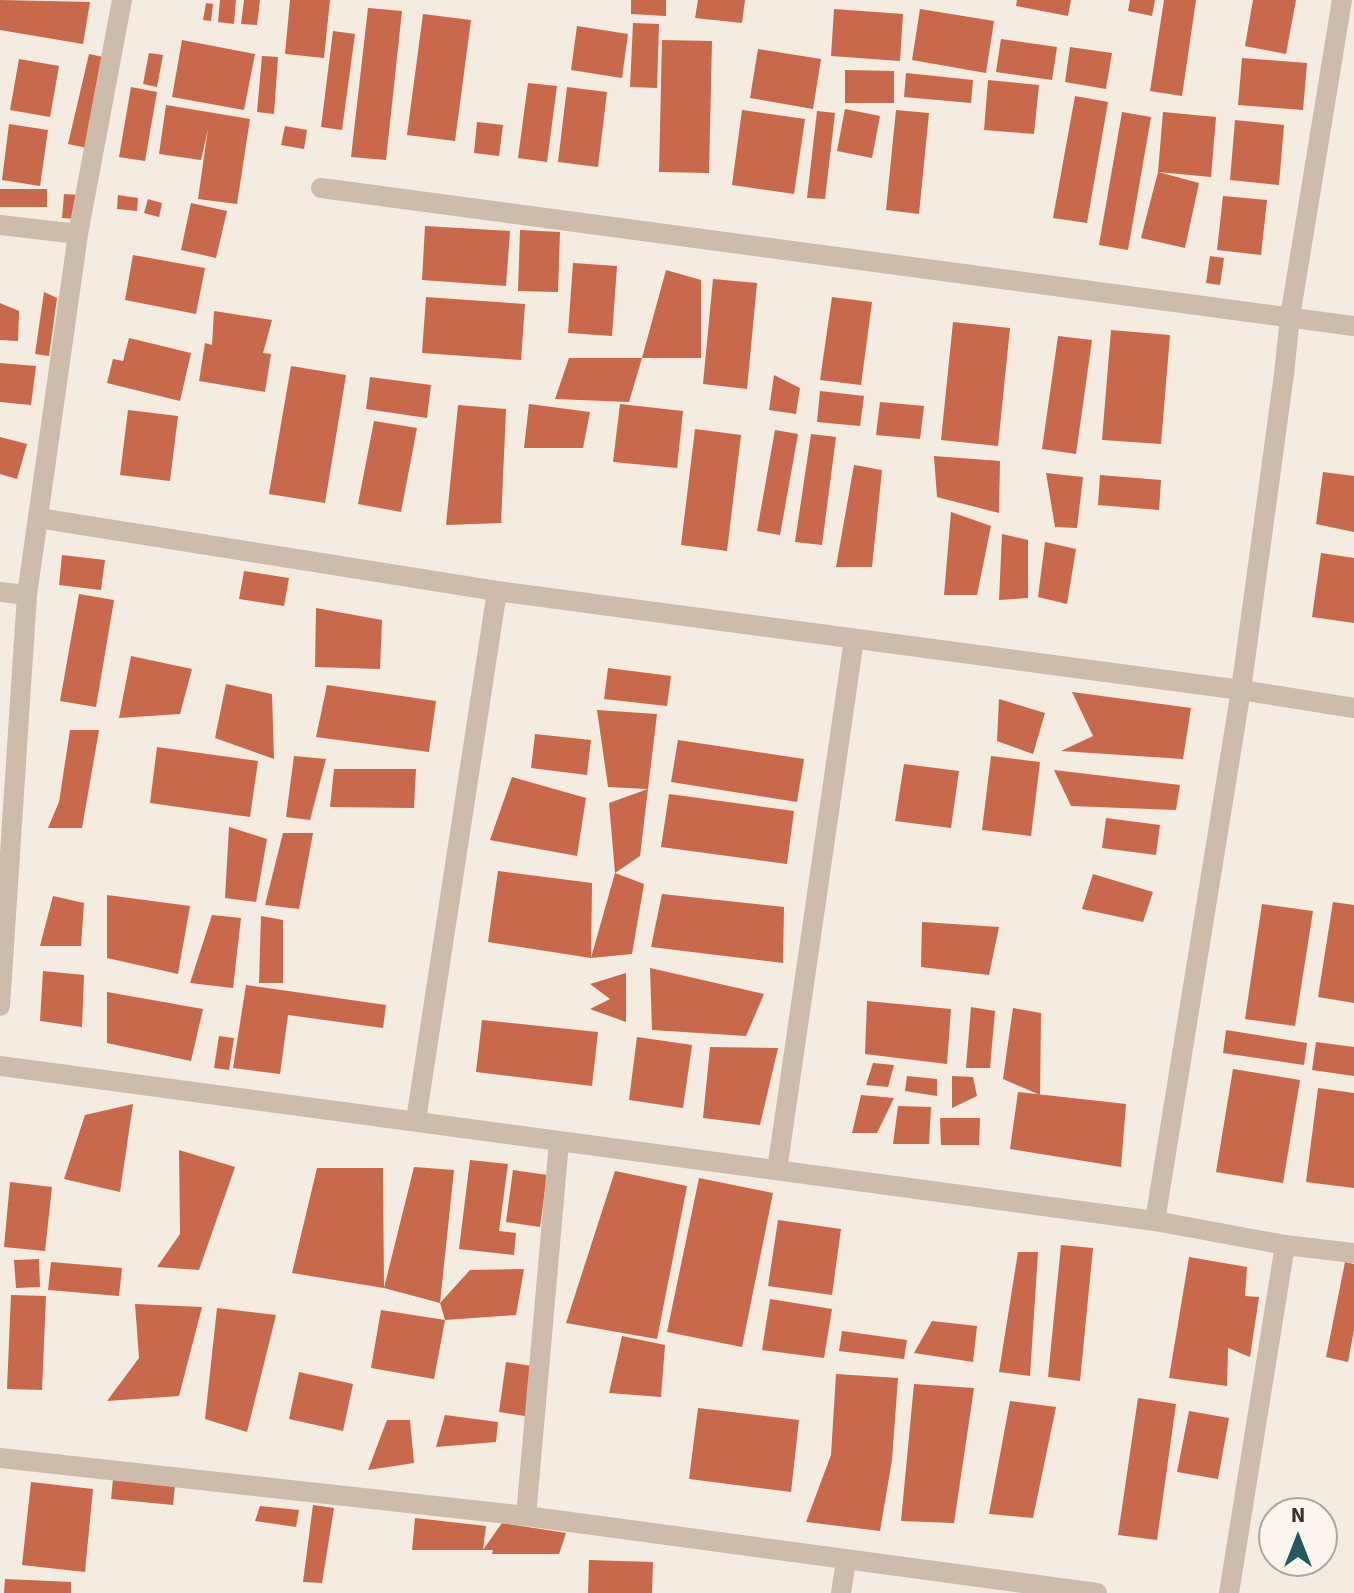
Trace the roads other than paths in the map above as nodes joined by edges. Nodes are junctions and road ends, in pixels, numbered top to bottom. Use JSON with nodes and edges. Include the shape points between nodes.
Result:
{"nodes":[{"id":1,"x":122,"y":0,"type":"edge"},
{"id":2,"x":1342,"y":0,"type":"edge"},
{"id":3,"x":321,"y":188,"type":"dead end"},
{"id":4,"x":0,"y":225,"type":"edge"},
{"id":5,"x":78,"y":234,"type":"junction"},
{"id":6,"x":1290,"y":317,"type":"junction"},
{"id":7,"x":1354,"y":326,"type":"edge"},
{"id":8,"x":38,"y":518,"type":"junction"},
{"id":9,"x":497,"y":591,"type":"junction"},
{"id":10,"x":0,"y":592,"type":"edge"},
{"id":11,"x":27,"y":595,"type":"junction"},
{"id":12,"x":854,"y":639,"type":"junction"},
{"id":13,"x":1241,"y":690,"type":"junction"},
{"id":14,"x":1354,"y":708,"type":"edge"},
{"id":15,"x":1,"y":962,"type":"edge"},
{"id":16,"x":0,"y":1006,"type":"edge"},
{"id":17,"x":0,"y":1066,"type":"edge"},
{"id":18,"x":416,"y":1120,"type":"junction"},
{"id":19,"x":559,"y":1142,"type":"junction"},
{"id":20,"x":777,"y":1170,"type":"junction"},
{"id":21,"x":1155,"y":1221,"type":"junction"},
{"id":22,"x":1285,"y":1245,"type":"junction"},
{"id":23,"x":1354,"y":1253,"type":"edge"},
{"id":24,"x":0,"y":1458,"type":"edge"},
{"id":25,"x":526,"y":1516,"type":"junction"},
{"id":26,"x":846,"y":1561,"type":"junction"},
{"id":27,"x":841,"y":1593,"type":"edge"},
{"id":28,"x":1097,"y":1593,"type":"edge"},
{"id":29,"x":1229,"y":1593,"type":"edge"}],
"edges":[{"from":1,"to":5,"type":"street"},
{"from":2,"to":6,"type":"street"},
{"from":3,"to":6,"type":"street"},
{"from":4,"to":5,"type":"street"},
{"from":5,"to":8,"type":"street"},
{"from":6,"to":7,"type":"street"},
{"from":6,"to":13,"type":"street"},
{"from":8,"to":9,"type":"street"},
{"from":8,"to":11,"type":"street"},
{"from":9,"to":12,"type":"street"},
{"from":9,"to":18,"type":"street"},
{"from":10,"to":11,"type":"street"},
{"from":11,"to":15,"type":"street"},
{"from":12,"to":13,"type":"street"},
{"from":12,"to":20,"type":"street"},
{"from":13,"to":14,"type":"street"},
{"from":13,"to":21,"type":"street"},
{"from":15,"to":16,"type":"street"},
{"from":17,"to":18,"type":"street"},
{"from":18,"to":19,"type":"street"},
{"from":19,"to":20,"type":"street"},
{"from":19,"to":25,"type":"street"},
{"from":20,"to":21,"type":"street"},
{"from":21,"to":22,"type":"street"},
{"from":22,"to":23,"type":"street"},
{"from":22,"to":29,"type":"street"},
{"from":24,"to":25,"type":"street"},
{"from":25,"to":26,"type":"street"},
{"from":26,"to":27,"type":"street"},
{"from":26,"to":28,"type":"street"}]}
